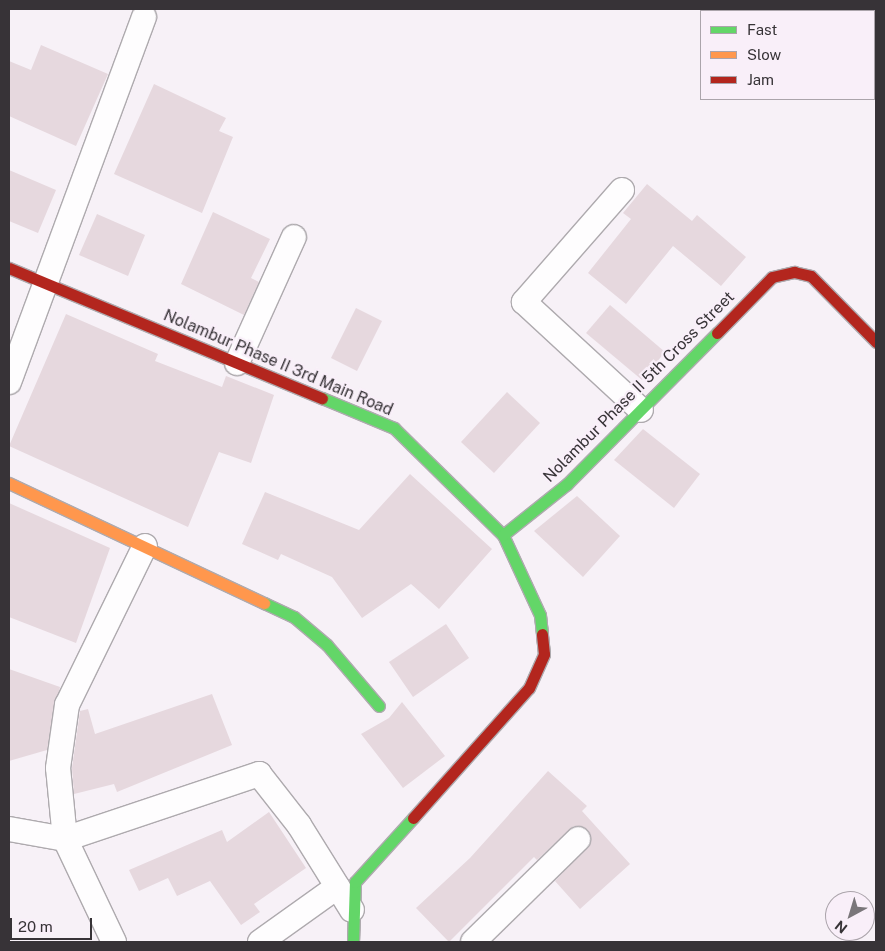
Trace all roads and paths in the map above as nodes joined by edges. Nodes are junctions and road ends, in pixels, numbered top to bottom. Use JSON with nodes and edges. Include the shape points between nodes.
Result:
{"nodes":[{"id":1,"x":144,"y":17,"type":"dead end"},
{"id":2,"x":622,"y":190,"type":"dead end"},
{"id":3,"x":294,"y":237,"type":"dead end"},
{"id":4,"x":9,"y":268,"type":"edge"},
{"id":5,"x":46,"y":284,"type":"junction"},
{"id":6,"x":876,"y":342,"type":"edge"},
{"id":7,"x":236,"y":363,"type":"junction"},
{"id":8,"x":9,"y":382,"type":"edge"},
{"id":9,"x":641,"y":410,"type":"junction"},
{"id":10,"x":9,"y":484,"type":"edge"},
{"id":11,"x":503,"y":535,"type":"junction"},
{"id":12,"x":145,"y":546,"type":"junction"},
{"id":13,"x":379,"y":706,"type":"dead end"},
{"id":14,"x":9,"y":829,"type":"edge"},
{"id":15,"x":65,"y":839,"type":"junction"},
{"id":16,"x":578,"y":839,"type":"dead end"},
{"id":17,"x":337,"y":887,"type":"junction"},
{"id":18,"x":352,"y":910,"type":"junction"},
{"id":19,"x":114,"y":942,"type":"edge"},
{"id":20,"x":260,"y":942,"type":"edge"},
{"id":21,"x":353,"y":942,"type":"edge"},
{"id":22,"x":473,"y":942,"type":"edge"}],
"edges":[{"from":1,"to":5,"type":"street"},
{"from":2,"to":9,"type":"street","via":[[524,302]]},
{"from":3,"to":7,"type":"street"},
{"from":4,"to":5,"type":"street","name":"Nolambur Phase II 3rd Main Road"},
{"from":5,"to":7,"type":"street","name":"Nolambur Phase II 3rd Main Road"},
{"from":5,"to":8,"type":"street"},
{"from":6,"to":9,"type":"street","name":"Nolambur Phase II 5th Cross Street","via":[[811,276],[794,272],[772,277]]},
{"from":7,"to":11,"type":"street","name":"Nolambur Phase II 3rd Main Road","via":[[394,428]]},
{"from":9,"to":11,"type":"street","name":"Nolambur Phase II 5th Cross Street","via":[[567,484]]},
{"from":10,"to":12,"type":"street"},
{"from":11,"to":18,"type":"street","via":[[540,615],[544,654],[529,688],[355,882]]},
{"from":12,"to":13,"type":"street","via":[[294,617],[328,645]]},
{"from":12,"to":15,"type":"street","via":[[68,705],[58,768]]},
{"from":14,"to":15,"type":"street"},
{"from":15,"to":17,"type":"street","via":[[259,774]]},
{"from":15,"to":19,"type":"street"},
{"from":16,"to":22,"type":"street"},
{"from":17,"to":18,"type":"street"},
{"from":17,"to":20,"type":"street"},
{"from":18,"to":21,"type":"street"}]}
